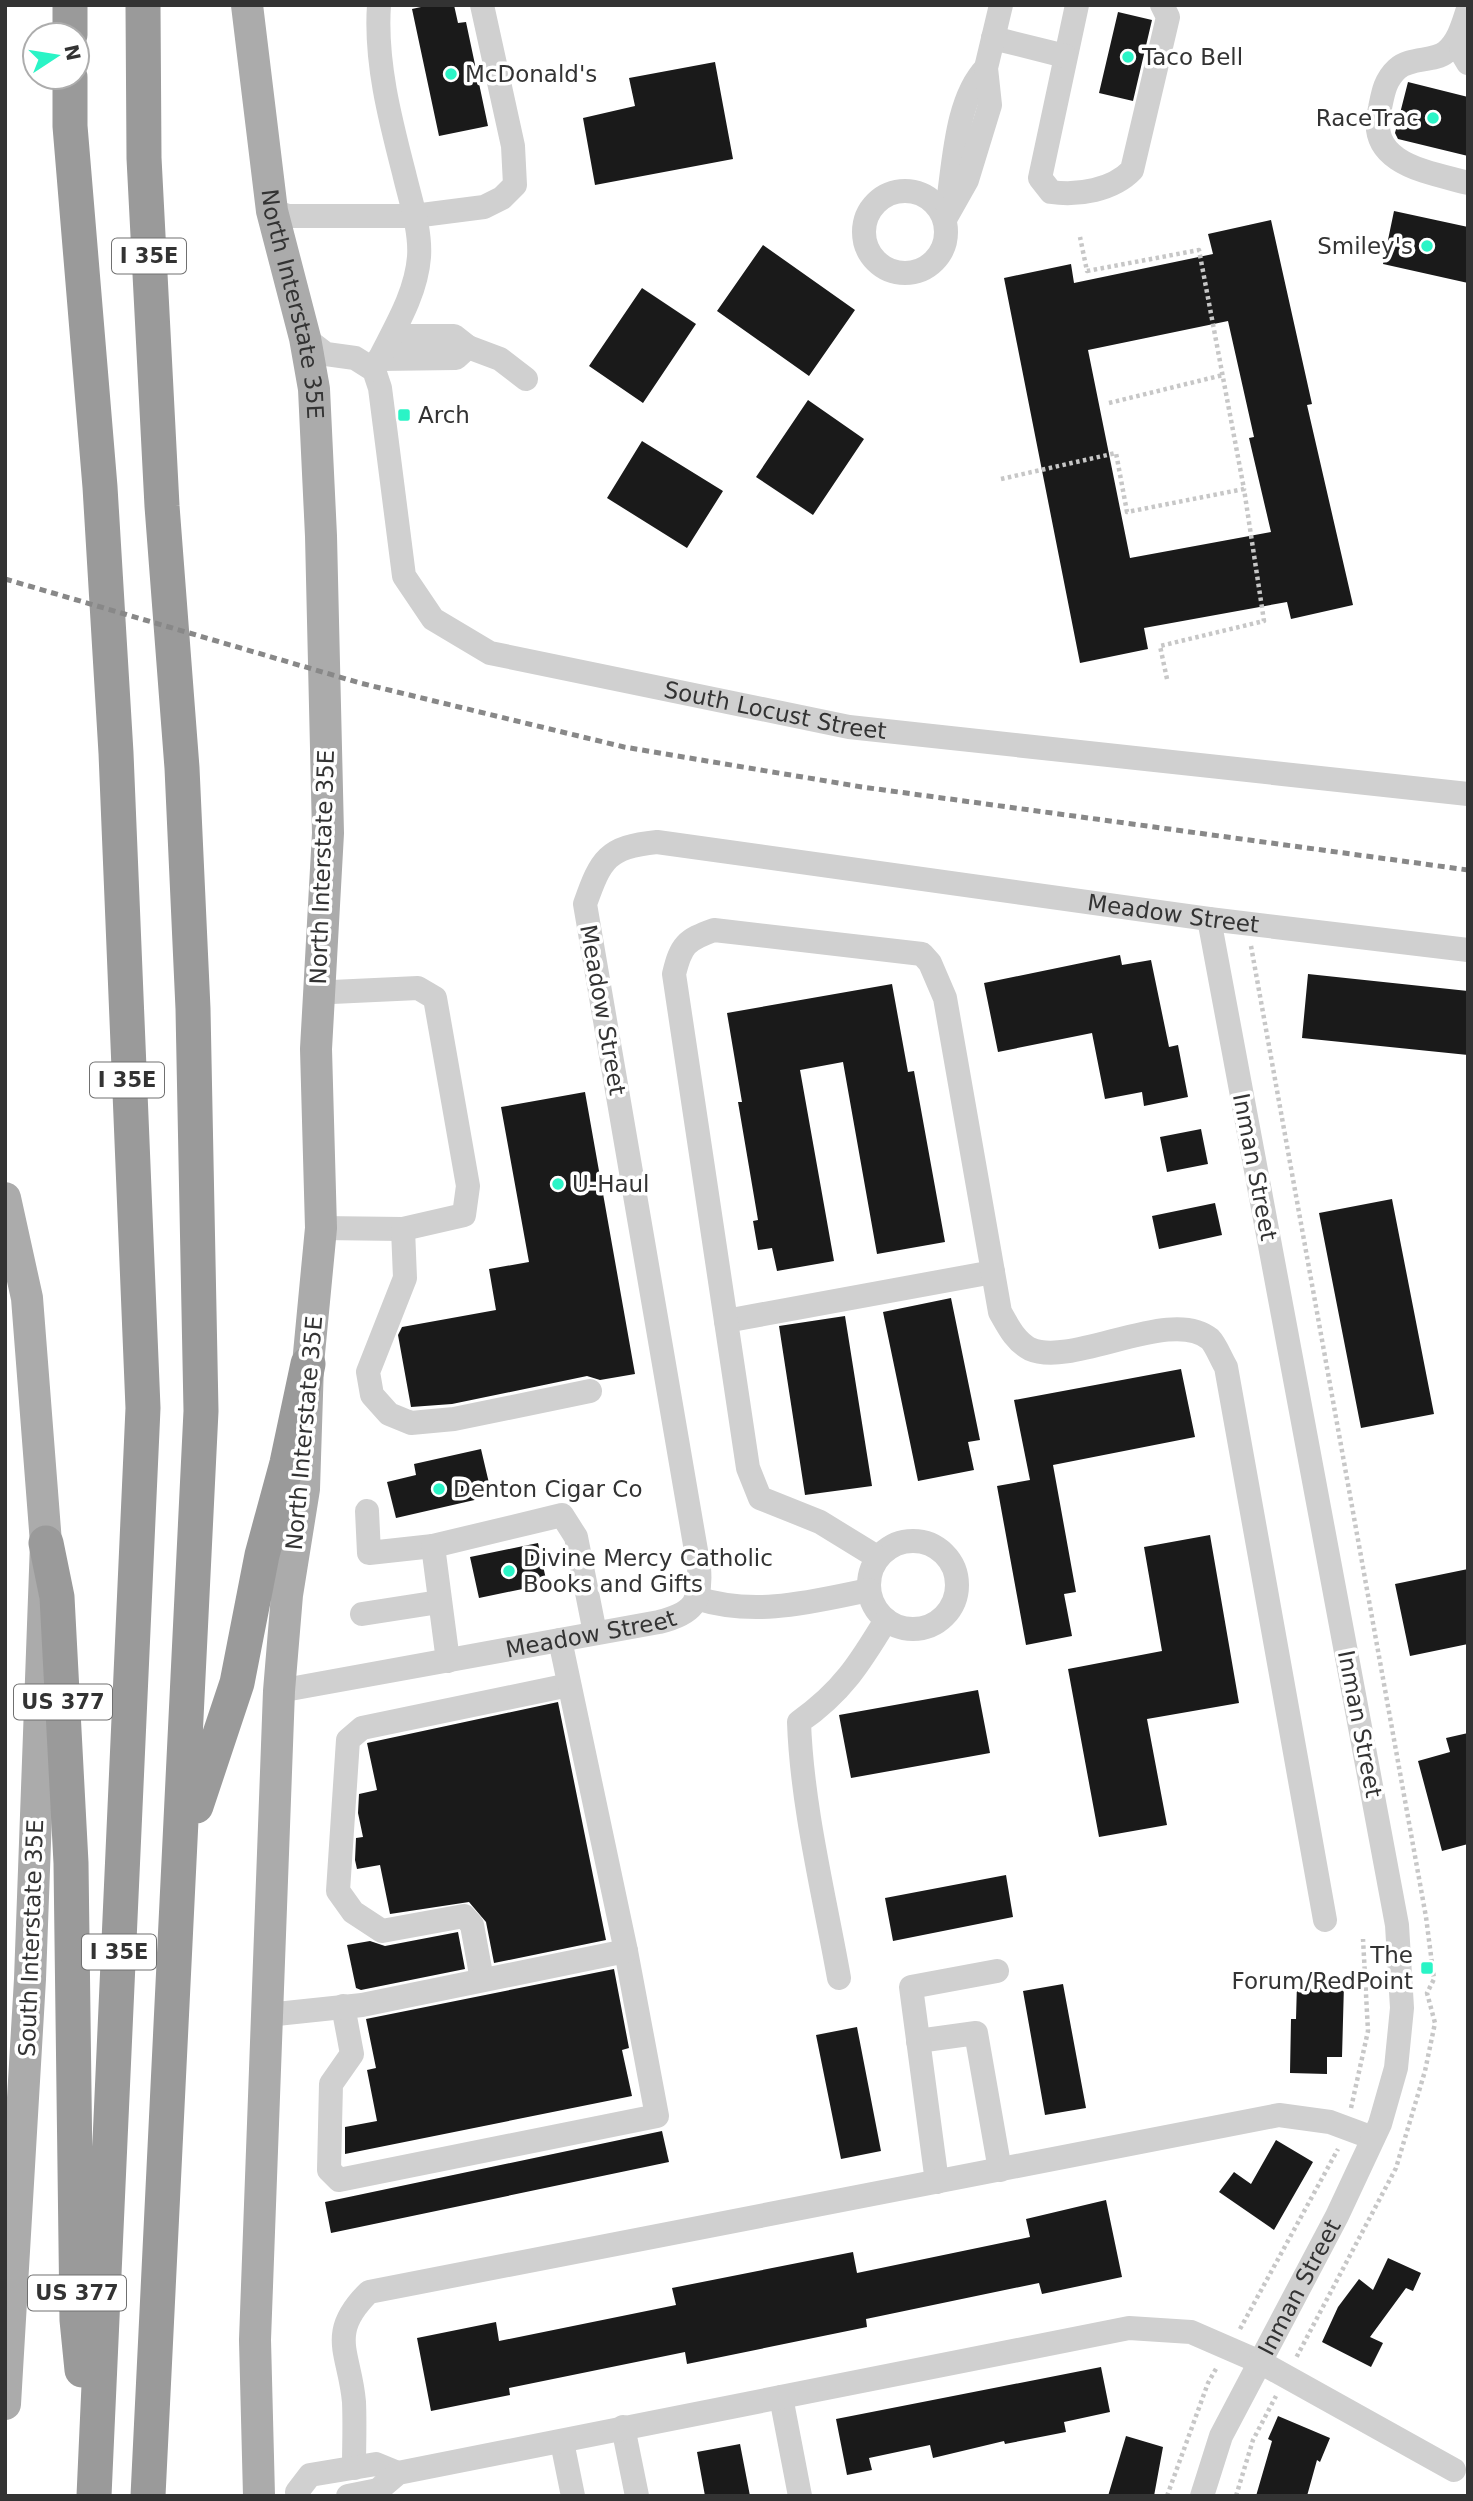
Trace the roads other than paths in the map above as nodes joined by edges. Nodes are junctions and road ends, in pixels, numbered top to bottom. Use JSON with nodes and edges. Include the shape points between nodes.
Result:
{"nodes":[{"id":1,"x":143,"y":5,"type":"edge"},
{"id":2,"x":247,"y":5,"type":"edge"},
{"id":3,"x":379,"y":5,"type":"edge"},
{"id":4,"x":482,"y":5,"type":"edge"},
{"id":5,"x":1001,"y":5,"type":"edge"},
{"id":6,"x":1077,"y":5,"type":"edge"},
{"id":7,"x":1163,"y":5,"type":"edge"},
{"id":8,"x":1468,"y":9,"type":"edge"},
{"id":9,"x":1460,"y":34,"type":"junction"},
{"id":10,"x":993,"y":38,"type":"junction"},
{"id":11,"x":1065,"y":56,"type":"junction"},
{"id":12,"x":1468,"y":62,"type":"edge"},
{"id":13,"x":70,"y":91,"type":"edge"},
{"id":14,"x":1468,"y":183,"type":"edge"},
{"id":15,"x":272,"y":211,"type":"junction"},
{"id":16,"x":414,"y":216,"type":"junction"},
{"id":17,"x":945,"y":219,"type":"dead end"},
{"id":18,"x":391,"y":336,"type":"junction"},
{"id":19,"x":305,"y":338,"type":"junction"},
{"id":20,"x":468,"y":347,"type":"junction"},
{"id":21,"x":377,"y":364,"type":"junction"},
{"id":22,"x":526,"y":379,"type":"dead end"},
{"id":23,"x":1468,"y":794,"type":"edge"},
{"id":24,"x":1209,"y":919,"type":"junction"},
{"id":25,"x":1468,"y":950,"type":"edge"},
{"id":26,"x":318,"y":988,"type":"junction"},
{"id":27,"x":8,"y":1215,"type":"edge"},
{"id":28,"x":321,"y":1228,"type":"junction"},
{"id":29,"x":403,"y":1229,"type":"junction"},
{"id":30,"x":993,"y":1272,"type":"junction"},
{"id":31,"x":726,"y":1321,"type":"junction"},
{"id":32,"x":309,"y":1364,"type":"junction"},
{"id":33,"x":590,"y":1391,"type":"dead end"},
{"id":34,"x":367,"y":1511,"type":"dead end"},
{"id":35,"x":45,"y":1528,"type":"junction"},
{"id":36,"x":433,"y":1546,"type":"junction"},
{"id":37,"x":877,"y":1558,"type":"junction"},
{"id":38,"x":869,"y":1590,"type":"junction"},
{"id":39,"x":696,"y":1598,"type":"junction"},
{"id":40,"x":439,"y":1602,"type":"junction"},
{"id":41,"x":362,"y":1614,"type":"dead end"},
{"id":42,"x":886,"y":1620,"type":"junction"},
{"id":43,"x":595,"y":1633,"type":"junction"},
{"id":44,"x":559,"y":1640,"type":"junction"},
{"id":45,"x":448,"y":1661,"type":"junction"},
{"id":46,"x":569,"y":1685,"type":"junction"},
{"id":47,"x":279,"y":1691,"type":"junction"},
{"id":48,"x":182,"y":1846,"type":"junction"},
{"id":49,"x":1325,"y":1920,"type":"dead end"},
{"id":50,"x":626,"y":1951,"type":"junction"},
{"id":51,"x":997,"y":1971,"type":"dead end"},
{"id":52,"x":839,"y":1978,"type":"dead end"},
{"id":53,"x":482,"y":1980,"type":"junction"},
{"id":54,"x":343,"y":2006,"type":"junction"},
{"id":55,"x":267,"y":2015,"type":"junction"},
{"id":56,"x":918,"y":2041,"type":"junction"},
{"id":57,"x":14,"y":2101,"type":"edge"},
{"id":58,"x":1373,"y":2138,"type":"junction"},
{"id":59,"x":1000,"y":2170,"type":"junction"},
{"id":60,"x":937,"y":2182,"type":"junction"},
{"id":61,"x":1260,"y":2362,"type":"junction"},
{"id":62,"x":781,"y":2397,"type":"junction"},
{"id":63,"x":5,"y":2404,"type":"edge"},
{"id":64,"x":623,"y":2427,"type":"junction"},
{"id":65,"x":562,"y":2442,"type":"junction"},
{"id":66,"x":354,"y":2468,"type":"junction"},
{"id":67,"x":1454,"y":2470,"type":"dead end"},
{"id":68,"x":398,"y":2473,"type":"junction"},
{"id":69,"x":300,"y":2494,"type":"edge"},
{"id":70,"x":356,"y":2495,"type":"edge"},
{"id":71,"x":93,"y":2496,"type":"edge"},
{"id":72,"x":148,"y":2496,"type":"edge"},
{"id":73,"x":259,"y":2496,"type":"edge"},
{"id":74,"x":265,"y":2496,"type":"edge"},
{"id":75,"x":573,"y":2496,"type":"edge"},
{"id":76,"x":637,"y":2496,"type":"edge"},
{"id":77,"x":800,"y":2496,"type":"edge"},
{"id":78,"x":1202,"y":2496,"type":"edge"}],
"edges":[{"from":1,"to":48,"type":"highway","number":"I 35E","via":[[144,159],[193,1009],[201,1411]]},
{"from":2,"to":15,"type":"main road","name":"North Interstate 35E"},
{"from":3,"to":16,"type":"street","via":[[377,30],[389,115]]},
{"from":4,"to":16,"type":"street","via":[[513,146],[515,185],[484,207]]},
{"from":5,"to":10,"type":"street"},
{"from":6,"to":11,"type":"street"},
{"from":7,"to":11,"type":"street","via":[[1168,17],[1132,170],[1114,184],[1065,194],[1051,192],[1040,178]]},
{"from":8,"to":9,"type":"street"},
{"from":9,"to":12,"type":"street"},
{"from":9,"to":14,"type":"street","via":[[1445,53],[1398,67],[1386,82],[1377,117],[1382,146],[1400,163]]},
{"from":10,"to":11,"type":"street"},
{"from":10,"to":17,"type":"street","via":[[986,68],[990,105],[967,180]]},
{"from":13,"to":71,"type":"highway","number":"I 35E","via":[[116,753],[143,1408]]},
{"from":15,"to":16,"type":"street","via":[[288,216]]},
{"from":15,"to":19,"type":"main road","name":"North Interstate 35E"},
{"from":16,"to":18,"type":"street","via":[[419,256],[407,303]]},
{"from":18,"to":20,"type":"street","via":[[454,336]]},
{"from":18,"to":21,"type":"street"},
{"from":19,"to":21,"type":"street","via":[[326,354]]},
{"from":19,"to":26,"type":"main road","name":"North Interstate 35E","via":[[314,389],[321,536],[328,833]]},
{"from":20,"to":21,"type":"street","via":[[456,358]]},
{"from":20,"to":22,"type":"street","via":[[500,359]]},
{"from":21,"to":23,"type":"street","name":"South Locust Street","via":[[404,576],[433,619],[490,653],[849,727]]},
{"from":24,"to":25,"type":"street","name":"Meadow Street"},
{"from":24,"to":39,"type":"street","name":"Meadow Street","via":[[657,842],[625,845],[598,868],[585,904],[699,1568]]},
{"from":24,"to":58,"type":"street","name":"Inman Street","via":[[1397,1924],[1402,2008],[1397,2056]]},
{"from":26,"to":28,"type":"main road","name":"North Interstate 35E"},
{"from":26,"to":29,"type":"street","via":[[332,992],[418,988],[435,998],[468,1186],[464,1215]]},
{"from":27,"to":35,"type":"main road","via":[[27,1298]]},
{"from":28,"to":29,"type":"street"},
{"from":28,"to":32,"type":"main road","name":"North Interstate 35E"},
{"from":29,"to":33,"type":"street","via":[[405,1279],[368,1372],[372,1395],[389,1414],[411,1423],[454,1419]]},
{"from":30,"to":31,"type":"street"},
{"from":30,"to":31,"type":"street","via":[[945,998],[930,962],[922,954],[715,930],[693,937],[680,951],[674,974]]},
{"from":30,"to":49,"type":"street","via":[[1000,1312],[1014,1337],[1032,1349],[1056,1351],[1181,1330],[1210,1339],[1226,1367]]},
{"from":31,"to":37,"type":"street","via":[[748,1468],[760,1498],[820,1521]]},
{"from":32,"to":47,"type":"main road","name":"North Interstate 35E","via":[[304,1489],[287,1595]]},
{"from":32,"to":48,"type":"highway","via":[[262,1555],[237,1683]]},
{"from":34,"to":36,"type":"street","via":[[369,1553]]},
{"from":35,"to":57,"type":"main road","name":"South Interstate 35E"},
{"from":35,"to":71,"type":"highway","number":"US 377","via":[[57,1597],[63,1692],[71,1863],[77,2320]]},
{"from":36,"to":40,"type":"street"},
{"from":36,"to":43,"type":"street","via":[[562,1515],[576,1537]]},
{"from":37,"to":38,"type":"street"},
{"from":37,"to":42,"type":"street","via":[[907,1540],[924,1541],[940,1549],[957,1578],[952,1604],[935,1623],[919,1629],[902,1628]]},
{"from":38,"to":39,"type":"street","via":[[781,1608],[733,1606]]},
{"from":38,"to":42,"type":"street","via":[[874,1607]]},
{"from":39,"to":43,"type":"street","name":"Meadow Street","via":[[680,1617]]},
{"from":40,"to":41,"type":"street"},
{"from":40,"to":45,"type":"street"},
{"from":42,"to":52,"type":"street","via":[[852,1676],[828,1702],[799,1722]]},
{"from":43,"to":44,"type":"street","name":"Meadow Street"},
{"from":44,"to":45,"type":"street","name":"Meadow Street"},
{"from":44,"to":46,"type":"street"},
{"from":45,"to":47,"type":"street","name":"Meadow Street"},
{"from":46,"to":50,"type":"street"},
{"from":46,"to":53,"type":"street","via":[[362,1728],[348,1740],[338,1891],[353,1912],[382,1931],[464,1916],[472,1926]]},
{"from":47,"to":55,"type":"main road"},
{"from":48,"to":72,"type":"highway","number":"I 35E"},
{"from":50,"to":53,"type":"street"},
{"from":50,"to":54,"type":"street","via":[[657,2116],[339,2180],[329,2169],[331,2084],[352,2054]]},
{"from":51,"to":56,"type":"street","via":[[911,1987]]},
{"from":53,"to":54,"type":"street"},
{"from":54,"to":55,"type":"street"},
{"from":55,"to":73,"type":"main road","via":[[255,2340]]},
{"from":56,"to":59,"type":"street","via":[[976,2034]]},
{"from":56,"to":60,"type":"street"},
{"from":57,"to":63,"type":"main road","name":"South Interstate 35E"},
{"from":58,"to":59,"type":"street","via":[[1330,2122],[1279,2115]]},
{"from":58,"to":61,"type":"street","name":"Inman Street"},
{"from":59,"to":60,"type":"street"},
{"from":60,"to":66,"type":"street","via":[[369,2292],[351,2310],[342,2342],[354,2400]]},
{"from":61,"to":62,"type":"street","via":[[1191,2332],[1129,2328]]},
{"from":61,"to":67,"type":"street"},
{"from":61,"to":78,"type":"street","name":"Inman Street","via":[[1221,2436]]},
{"from":62,"to":64,"type":"street"},
{"from":62,"to":77,"type":"street"},
{"from":64,"to":65,"type":"street"},
{"from":64,"to":76,"type":"street"},
{"from":65,"to":68,"type":"street"},
{"from":65,"to":75,"type":"street"},
{"from":66,"to":68,"type":"street","via":[[376,2463]]},
{"from":66,"to":69,"type":"street","via":[[310,2475]]},
{"from":68,"to":70,"type":"street","via":[[378,2490]]},
{"from":69,"to":74,"type":"street"}]}
